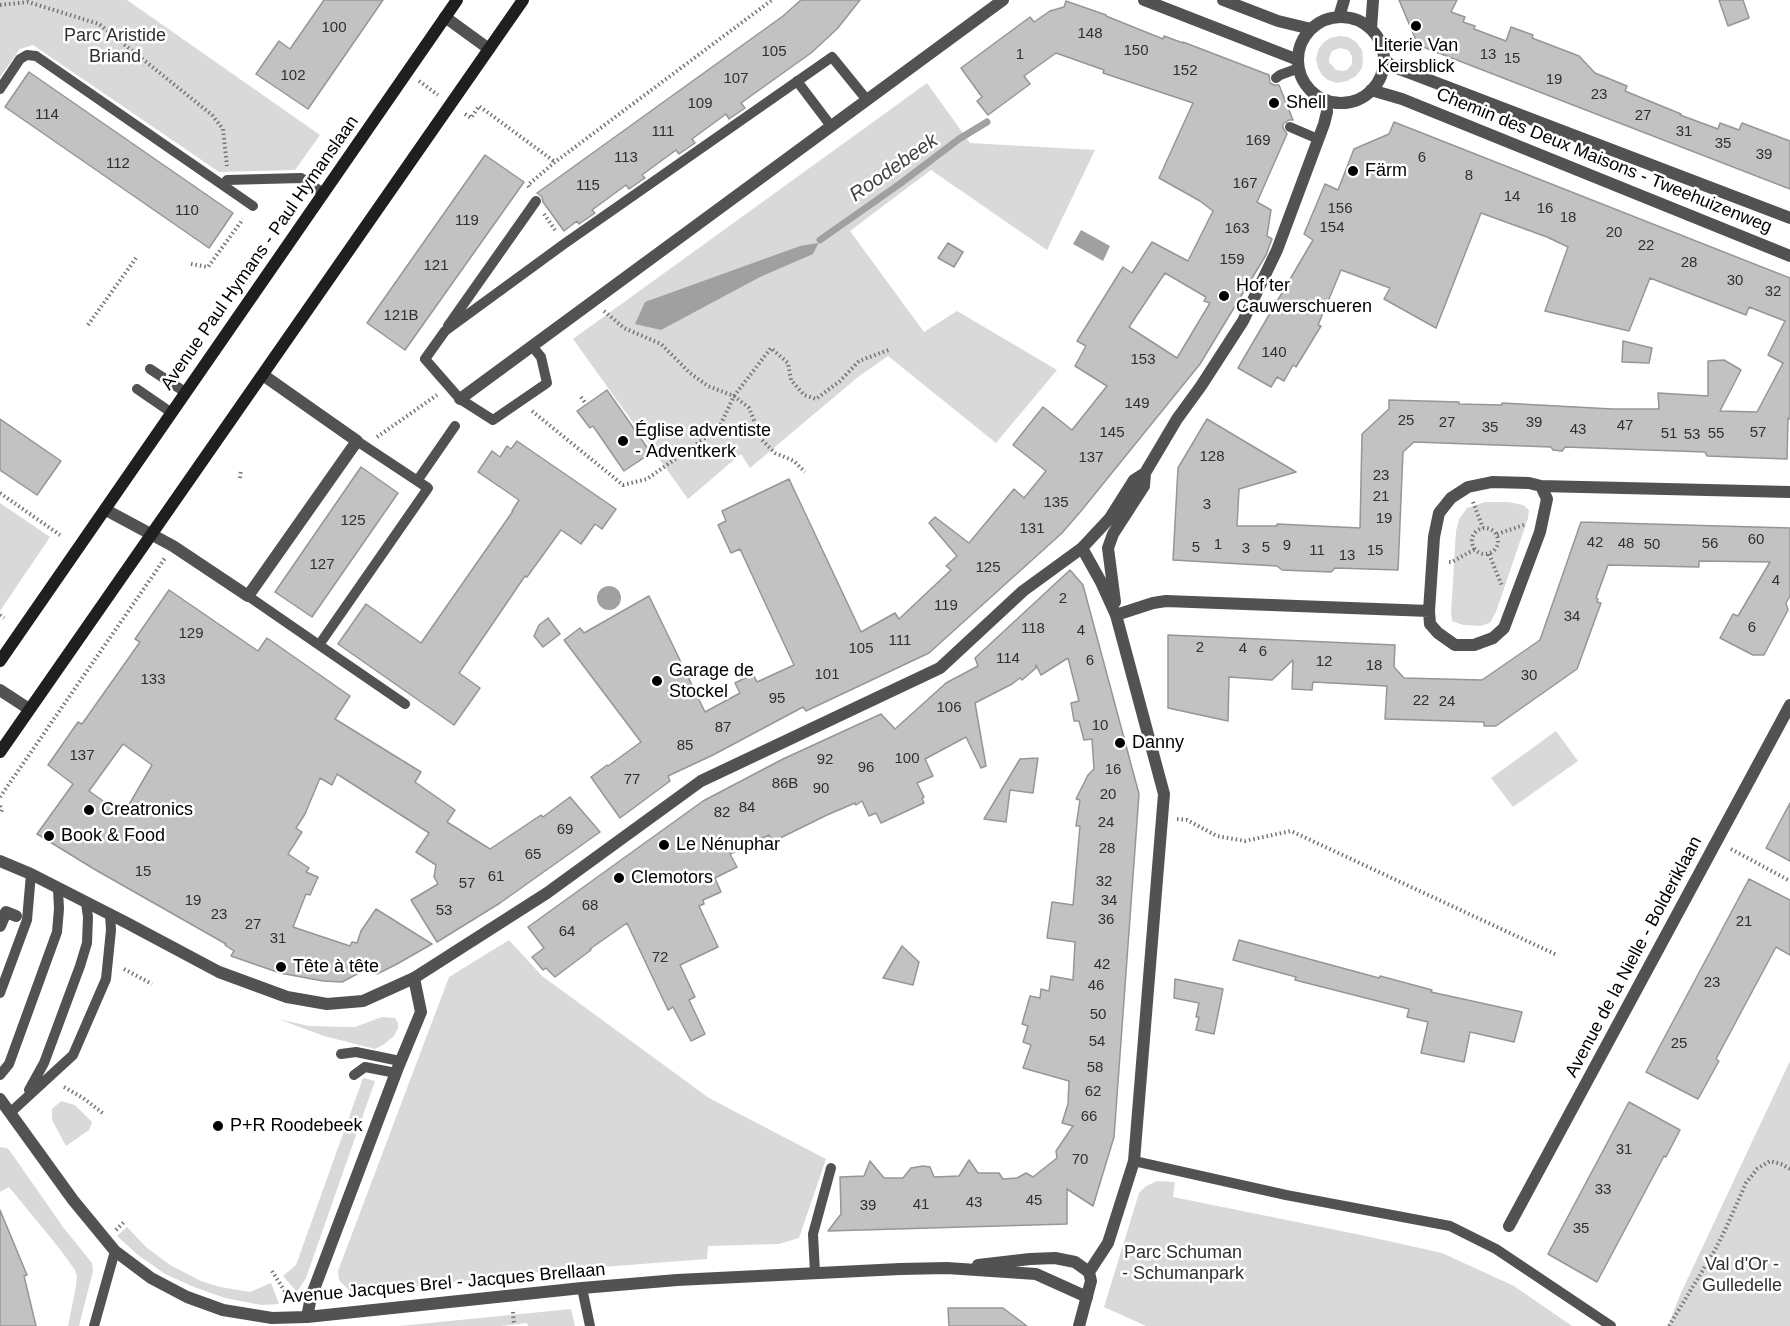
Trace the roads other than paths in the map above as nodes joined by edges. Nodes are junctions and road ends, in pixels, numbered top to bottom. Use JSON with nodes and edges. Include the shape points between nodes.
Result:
{"nodes":[{"id":1,"x":457,"y":0,"type":"edge"},
{"id":2,"x":523,"y":0,"type":"edge"},
{"id":3,"x":1003,"y":0,"type":"edge"},
{"id":4,"x":1144,"y":0,"type":"edge"},
{"id":5,"x":1223,"y":0,"type":"edge"},
{"id":6,"x":1344,"y":0,"type":"edge"},
{"id":7,"x":1373,"y":0,"type":"edge"},
{"id":8,"x":446,"y":16,"type":"junction"},
{"id":9,"x":1339,"y":17,"type":"junction"},
{"id":10,"x":1311,"y":29,"type":"junction"},
{"id":11,"x":1371,"y":29,"type":"junction"},
{"id":12,"x":489,"y":49,"type":"junction"},
{"id":13,"x":1384,"y":60,"type":"junction"},
{"id":14,"x":1299,"y":64,"type":"junction"},
{"id":15,"x":1276,"y":78,"type":"dead end"},
{"id":16,"x":797,"y":81,"type":"junction"},
{"id":17,"x":0,"y":89,"type":"edge"},
{"id":18,"x":1371,"y":90,"type":"junction"},
{"id":19,"x":867,"y":100,"type":"junction"},
{"id":20,"x":1326,"y":100,"type":"junction"},
{"id":21,"x":831,"y":126,"type":"junction"},
{"id":22,"x":1290,"y":127,"type":"dead end"},
{"id":23,"x":1318,"y":139,"type":"junction"},
{"id":24,"x":224,"y":185,"type":"junction"},
{"id":25,"x":323,"y":193,"type":"junction"},
{"id":26,"x":536,"y":201,"type":"dead end"},
{"id":27,"x":253,"y":206,"type":"road end"},
{"id":28,"x":1790,"y":218,"type":"edge"},
{"id":29,"x":1790,"y":255,"type":"edge"},
{"id":30,"x":445,"y":331,"type":"junction"},
{"id":31,"x":532,"y":346,"type":"junction"},
{"id":32,"x":150,"y":369,"type":"dead end"},
{"id":33,"x":263,"y":375,"type":"junction"},
{"id":34,"x":137,"y":389,"type":"dead end"},
{"id":35,"x":185,"y":392,"type":"junction"},
{"id":36,"x":460,"y":399,"type":"junction"},
{"id":37,"x":172,"y":413,"type":"junction"},
{"id":38,"x":456,"y":426,"type":"dead end"},
{"id":39,"x":357,"y":441,"type":"junction"},
{"id":40,"x":1145,"y":472,"type":"junction"},
{"id":41,"x":417,"y":482,"type":"junction"},
{"id":42,"x":1541,"y":486,"type":"junction"},
{"id":43,"x":1790,"y":492,"type":"edge"},
{"id":44,"x":106,"y":510,"type":"junction"},
{"id":45,"x":151,"y":535,"type":"junction"},
{"id":46,"x":1082,"y":548,"type":"junction"},
{"id":47,"x":248,"y":596,"type":"junction"},
{"id":48,"x":1429,"y":611,"type":"junction"},
{"id":49,"x":1116,"y":615,"type":"junction"},
{"id":50,"x":319,"y":645,"type":"junction"},
{"id":51,"x":0,"y":661,"type":"edge"},
{"id":52,"x":0,"y":690,"type":"edge"},
{"id":53,"x":405,"y":704,"type":"dead end"},
{"id":54,"x":1790,"y":705,"type":"edge"},
{"id":55,"x":30,"y":709,"type":"junction"},
{"id":56,"x":0,"y":752,"type":"edge"},
{"id":57,"x":0,"y":861,"type":"edge"},
{"id":58,"x":31,"y":874,"type":"junction"},
{"id":59,"x":57,"y":889,"type":"junction"},
{"id":60,"x":86,"y":903,"type":"junction"},
{"id":61,"x":8,"y":915,"type":"edge"},
{"id":62,"x":110,"y":915,"type":"junction"},
{"id":63,"x":0,"y":926,"type":"edge"},
{"id":64,"x":414,"y":978,"type":"junction"},
{"id":65,"x":0,"y":993,"type":"edge"},
{"id":66,"x":341,"y":1054,"type":"dead end"},
{"id":67,"x":398,"y":1067,"type":"junction"},
{"id":68,"x":0,"y":1075,"type":"edge"},
{"id":69,"x":354,"y":1075,"type":"dead end"},
{"id":70,"x":0,"y":1099,"type":"edge"},
{"id":71,"x":21,"y":1103,"type":"junction"},
{"id":72,"x":11,"y":1112,"type":"junction"},
{"id":73,"x":1134,"y":1161,"type":"junction"},
{"id":74,"x":831,"y":1168,"type":"dead end"},
{"id":75,"x":1509,"y":1226,"type":"dead end"},
{"id":76,"x":115,"y":1251,"type":"junction"},
{"id":77,"x":947,"y":1268,"type":"junction"},
{"id":78,"x":1089,"y":1272,"type":"junction"},
{"id":79,"x":815,"y":1273,"type":"junction"},
{"id":80,"x":582,"y":1288,"type":"junction"},
{"id":81,"x":1087,"y":1297,"type":"junction"},
{"id":82,"x":307,"y":1317,"type":"junction"},
{"id":83,"x":94,"y":1326,"type":"edge"},
{"id":84,"x":590,"y":1326,"type":"edge"},
{"id":85,"x":1079,"y":1326,"type":"edge"},
{"id":86,"x":1611,"y":1326,"type":"edge"}],
"edges":[{"from":1,"to":8,"type":"main road","name":"Avenue Paul Hymans - Paul Hymanslaan"},
{"from":2,"to":12,"type":"main road"},
{"from":3,"to":19,"type":"street"},
{"from":4,"to":14,"type":"street"},
{"from":5,"to":10,"type":"street"},
{"from":6,"to":9,"type":"street"},
{"from":7,"to":11,"type":"street"},
{"from":8,"to":12,"type":"street"},
{"from":8,"to":25,"type":"main road","name":"Avenue Paul Hymans - Paul Hymanslaan"},
{"from":9,"to":10,"type":"street"},
{"from":9,"to":11,"type":"street","via":[[1356,20]]},
{"from":10,"to":14,"type":"street","via":[[1300,46]]},
{"from":11,"to":13,"type":"street"},
{"from":12,"to":33,"type":"main road"},
{"from":13,"to":18,"type":"street","via":[[1381,75]]},
{"from":13,"to":28,"type":"street","name":"Chemin des Deux Maisons - Tweehuizenweg"},
{"from":14,"to":15,"type":"lane"},
{"from":14,"to":20,"type":"street","via":[[1304,82]]},
{"from":16,"to":19,"type":"lane","via":[[832,57]]},
{"from":16,"to":21,"type":"lane"},
{"from":16,"to":30,"type":"lane"},
{"from":17,"to":24,"type":"lane","via":[[20,59],[36,56]]},
{"from":18,"to":20,"type":"street","via":[[1345,102]]},
{"from":18,"to":29,"type":"street","name":"Chemin des Deux Maisons - Tweehuizenweg"},
{"from":19,"to":21,"type":"street"},
{"from":20,"to":23,"type":"street","via":[[1327,112]]},
{"from":21,"to":31,"type":"street"},
{"from":22,"to":23,"type":"lane"},
{"from":23,"to":40,"type":"street","via":[[1277,250],[1243,321]]},
{"from":24,"to":25,"type":"lane","via":[[227,180],[301,178]]},
{"from":24,"to":27,"type":"lane"},
{"from":25,"to":35,"type":"main road","name":"Avenue Paul Hymans - Paul Hymanslaan"},
{"from":26,"to":30,"type":"lane"},
{"from":30,"to":36,"type":"lane","via":[[425,359]]},
{"from":31,"to":36,"type":"street"},
{"from":31,"to":36,"type":"lane","via":[[541,357],[547,382],[493,420]]},
{"from":32,"to":35,"type":"lane"},
{"from":33,"to":39,"type":"street"},
{"from":33,"to":45,"type":"main road"},
{"from":34,"to":37,"type":"lane"},
{"from":35,"to":37,"type":"main road","name":"Avenue Paul Hymans - Paul Hymanslaan"},
{"from":37,"to":44,"type":"main road","name":"Avenue Paul Hymans - Paul Hymanslaan"},
{"from":38,"to":41,"type":"lane"},
{"from":39,"to":41,"type":"lane"},
{"from":39,"to":47,"type":"street"},
{"from":40,"to":46,"type":"street","via":[[1134,480],[1110,518]]},
{"from":40,"to":49,"type":"street","via":[[1144,486],[1108,548]]},
{"from":41,"to":50,"type":"lane","via":[[428,488]]},
{"from":42,"to":43,"type":"street"},
{"from":42,"to":48,"type":"street","via":[[1492,482],[1468,488],[1451,498],[1439,513],[1434,537]]},
{"from":42,"to":48,"type":"street","via":[[1546,499],[1540,532],[1504,628],[1493,638],[1474,645],[1455,645],[1430,624]]},
{"from":44,"to":45,"type":"street"},
{"from":44,"to":51,"type":"main road","name":"Avenue Paul Hymans - Paul Hymanslaan"},
{"from":45,"to":47,"type":"street"},
{"from":45,"to":55,"type":"main road"},
{"from":46,"to":49,"type":"street"},
{"from":46,"to":64,"type":"street","via":[[1023,591],[940,668],[700,781],[547,893]]},
{"from":47,"to":50,"type":"lane"},
{"from":48,"to":49,"type":"street","via":[[1166,601]]},
{"from":49,"to":73,"type":"street","via":[[1164,794]]},
{"from":50,"to":53,"type":"lane"},
{"from":52,"to":55,"type":"street"},
{"from":54,"to":75,"type":"street","name":"Avenue de la Nielle - Bolderiklaan"},
{"from":55,"to":56,"type":"main road"},
{"from":57,"to":58,"type":"street"},
{"from":58,"to":59,"type":"street"},
{"from":58,"to":65,"type":"lane","via":[[27,920]]},
{"from":59,"to":60,"type":"street"},
{"from":59,"to":68,"type":"lane","via":[[57,932],[9,1064]]},
{"from":60,"to":62,"type":"street"},
{"from":60,"to":71,"type":"lane","via":[[87,943],[80,966],[44,1063]]},
{"from":61,"to":63,"type":"street"},
{"from":62,"to":64,"type":"street","via":[[219,972],[287,997],[327,1004],[363,1001]]},
{"from":62,"to":71,"type":"lane","via":[[106,979],[73,1055]]},
{"from":64,"to":67,"type":"street","via":[[421,1012]]},
{"from":66,"to":67,"type":"lane","via":[[356,1052]]},
{"from":67,"to":69,"type":"lane","via":[[365,1067]]},
{"from":67,"to":82,"type":"street","via":[[311,1297]]},
{"from":70,"to":72,"type":"street","name":"Avenue Jacques Brel - Jacques Brellaan"},
{"from":71,"to":72,"type":"lane"},
{"from":72,"to":76,"type":"street","name":"Avenue Jacques Brel - Jacques Brellaan","via":[[73,1200]]},
{"from":73,"to":78,"type":"street","via":[[1107,1243]]},
{"from":73,"to":86,"type":"lane","via":[[1449,1226],[1496,1249]]},
{"from":74,"to":79,"type":"lane","via":[[813,1234]]},
{"from":76,"to":82,"type":"street","name":"Avenue Jacques Brel - Jacques Brellaan","via":[[152,1278],[223,1310],[272,1318]]},
{"from":76,"to":83,"type":"lane"},
{"from":77,"to":78,"type":"street","name":"Avenue Jacques Brel - Jacques Brellaan","via":[[1055,1258],[1075,1262]]},
{"from":77,"to":79,"type":"street","name":"Avenue Jacques Brel - Jacques Brellaan"},
{"from":77,"to":81,"type":"street","name":"Avenue Jacques Brel - Jacques Brellaan","via":[[1036,1274]]},
{"from":78,"to":81,"type":"street"},
{"from":79,"to":80,"type":"street","name":"Avenue Jacques Brel - Jacques Brellaan"},
{"from":80,"to":82,"type":"street","name":"Avenue Jacques Brel - Jacques Brellaan"},
{"from":80,"to":84,"type":"lane"},
{"from":81,"to":85,"type":"street"}]}
